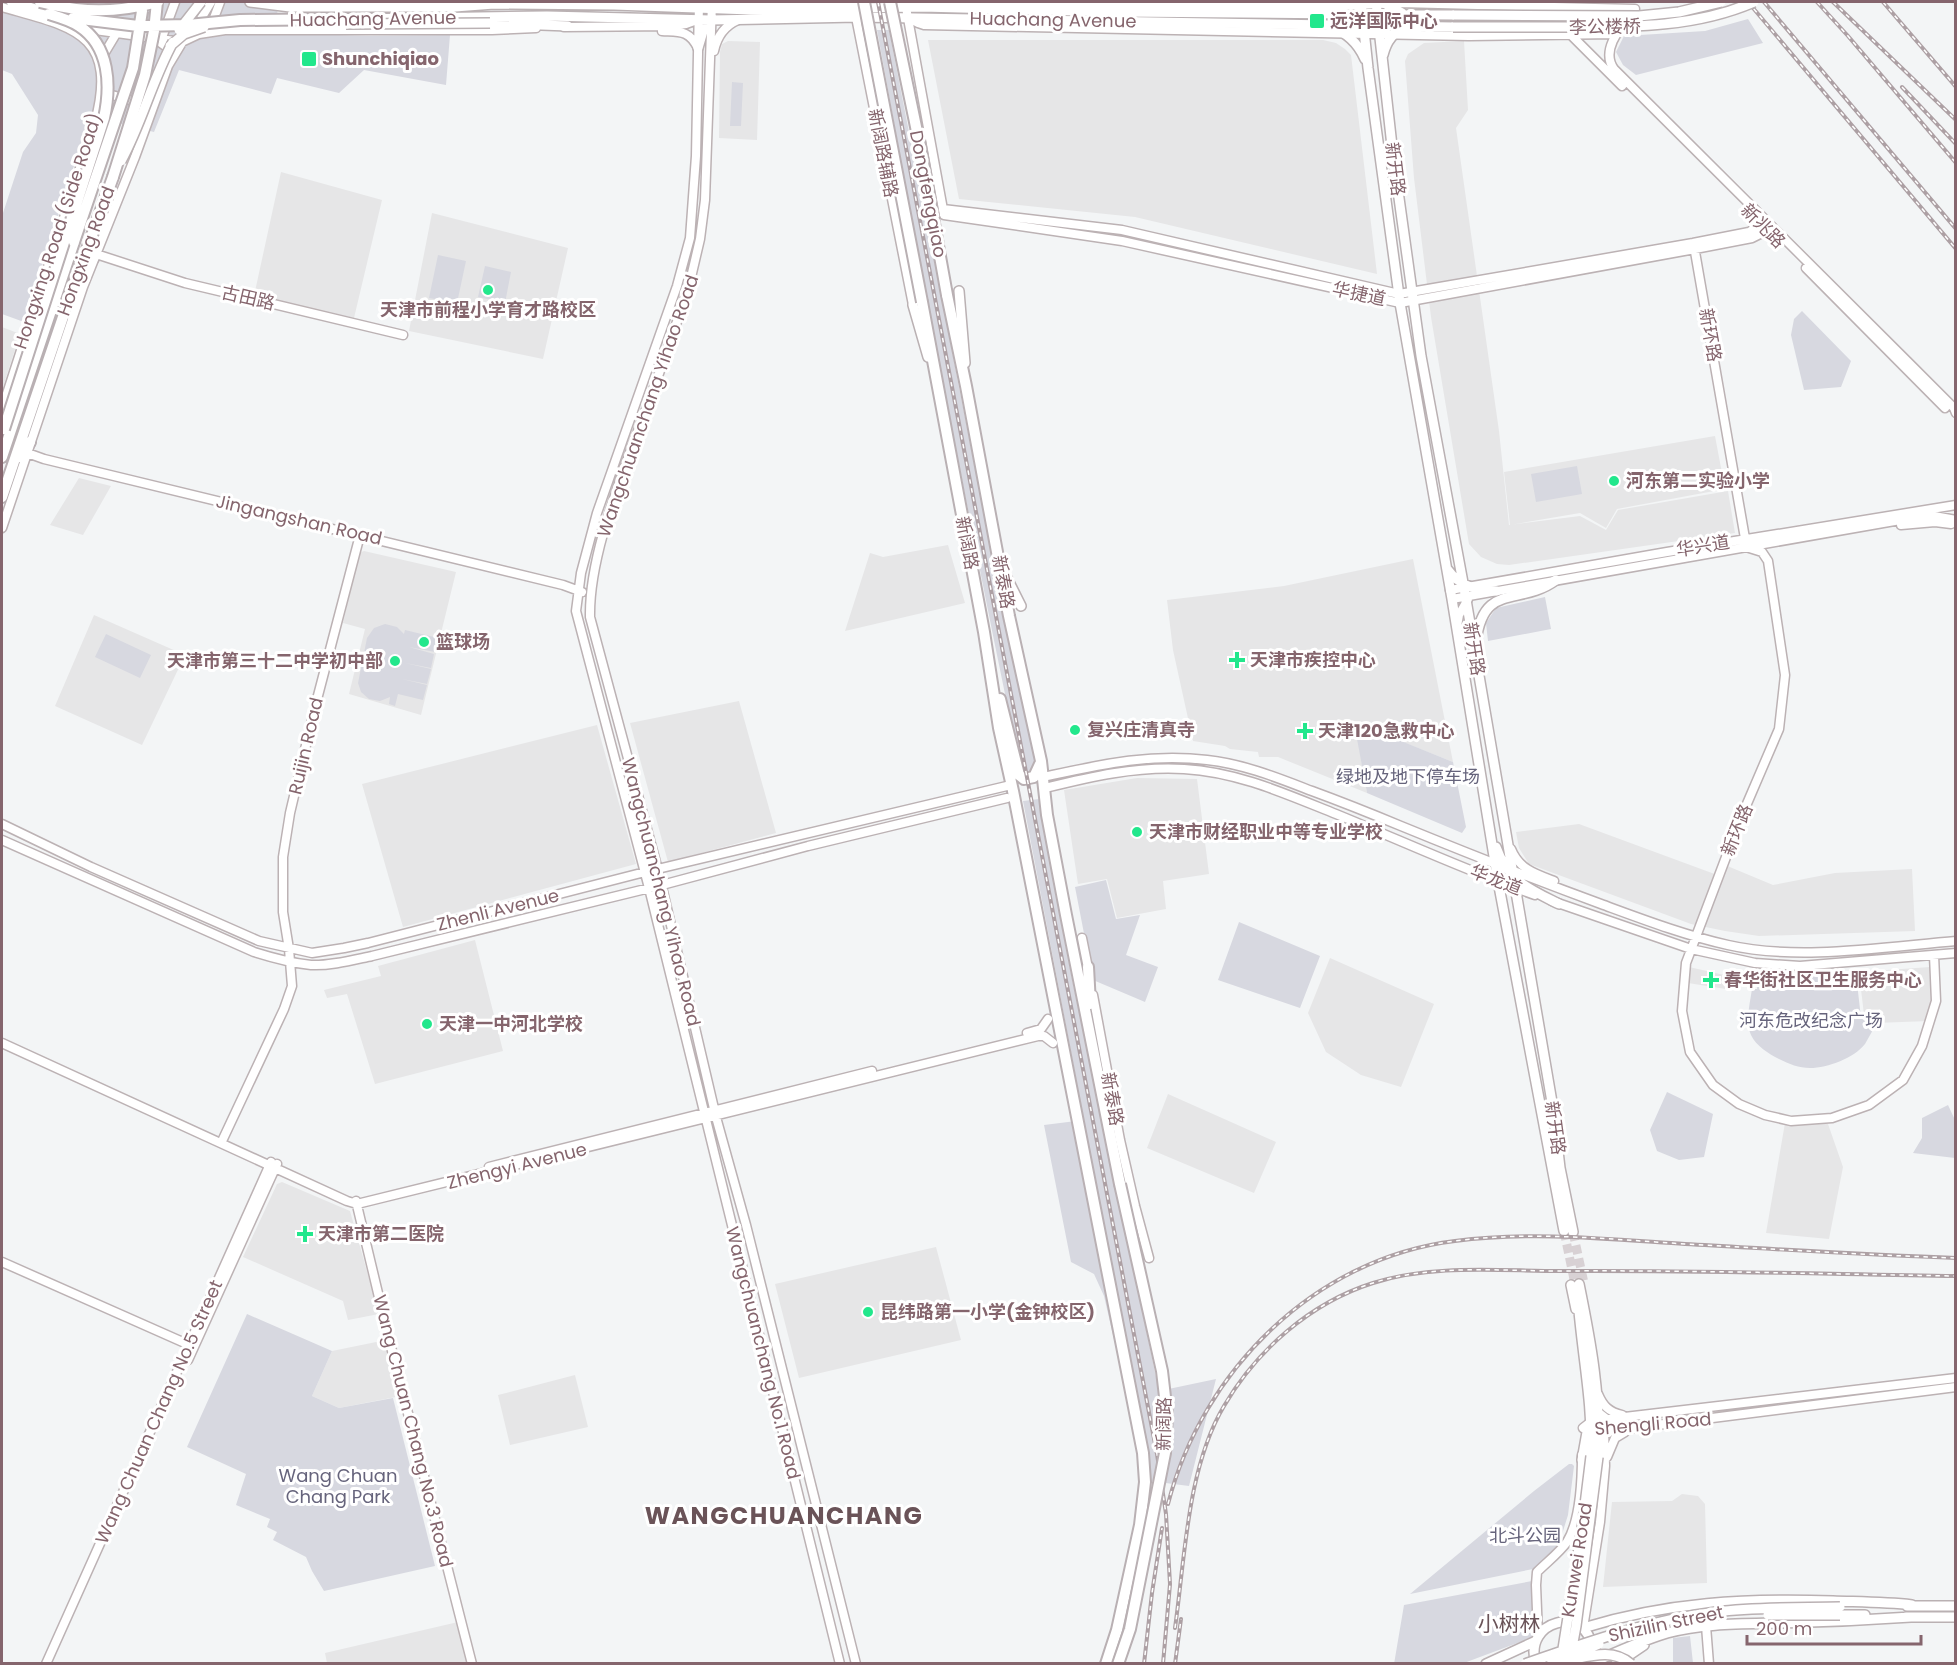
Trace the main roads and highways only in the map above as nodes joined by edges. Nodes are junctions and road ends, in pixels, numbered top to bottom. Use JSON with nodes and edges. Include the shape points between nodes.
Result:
{"nodes":[{"id":1,"x":12,"y":2,"type":"edge"},
{"id":2,"x":40,"y":2,"type":"edge"},
{"id":3,"x":158,"y":2,"type":"edge"},
{"id":4,"x":201,"y":2,"type":"edge"},
{"id":5,"x":250,"y":2,"type":"edge"},
{"id":6,"x":890,"y":2,"type":"edge"},
{"id":7,"x":1721,"y":2,"type":"edge"},
{"id":8,"x":1754,"y":2,"type":"edge"},
{"id":9,"x":142,"y":5,"type":"edge"},
{"id":10,"x":906,"y":5,"type":"edge"},
{"id":11,"x":857,"y":7,"type":"edge"},
{"id":12,"x":1374,"y":7,"type":"edge"},
{"id":13,"x":49,"y":14,"type":"junction"},
{"id":14,"x":712,"y":14,"type":"junction"},
{"id":15,"x":1325,"y":14,"type":"junction"},
{"id":16,"x":1407,"y":14,"type":"joint"},
{"id":17,"x":354,"y":19,"type":"joint"},
{"id":18,"x":701,"y":24,"type":"junction"},
{"id":19,"x":1325,"y":25,"type":"junction"},
{"id":20,"x":568,"y":26,"type":"road end"},
{"id":21,"x":1407,"y":27,"type":"junction"},
{"id":22,"x":1374,"y":31,"type":"junction"},
{"id":23,"x":170,"y":46,"type":"junction"},
{"id":24,"x":698,"y":48,"type":"road end"},
{"id":25,"x":1382,"y":65,"type":"junction"},
{"id":26,"x":1368,"y":68,"type":"junction"},
{"id":27,"x":113,"y":177,"type":"junction"},
{"id":28,"x":958,"y":291,"type":"dead end"},
{"id":29,"x":917,"y":303,"type":"joint"},
{"id":30,"x":966,"y":386,"type":"junction"},
{"id":31,"x":6,"y":431,"type":"edge"},
{"id":32,"x":3,"y":448,"type":"edge"},
{"id":33,"x":2,"y":497,"type":"edge"},
{"id":34,"x":1000,"y":564,"type":"junction"},
{"id":35,"x":1446,"y":565,"type":"junction"},
{"id":36,"x":1556,"y":580,"type":"road end"},
{"id":37,"x":1496,"y":587,"type":"road end"},
{"id":38,"x":1468,"y":592,"type":"junction"},
{"id":39,"x":1021,"y":606,"type":"dead end"},
{"id":40,"x":1475,"y":652,"type":"junction"},
{"id":41,"x":992,"y":676,"type":"junction"},
{"id":42,"x":1041,"y":761,"type":"junction"},
{"id":43,"x":1490,"y":830,"type":"junction"},
{"id":44,"x":1510,"y":873,"type":"junction"},
{"id":45,"x":1559,"y":904,"type":"road end"},
{"id":46,"x":1088,"y":967,"type":"road end"},
{"id":47,"x":1100,"y":1091,"type":"junction"},
{"id":48,"x":1577,"y":1284,"type":"tunnel mouth"},
{"id":49,"x":1600,"y":1425,"type":"junction"},
{"id":50,"x":1632,"y":1428,"type":"road end"},
{"id":51,"x":1590,"y":1458,"type":"junction"},
{"id":52,"x":1912,"y":1605,"type":"junction"},
{"id":53,"x":1956,"y":1606,"type":"edge"},
{"id":54,"x":1840,"y":1611,"type":"junction"},
{"id":55,"x":1911,"y":1617,"type":"junction"},
{"id":56,"x":1956,"y":1617,"type":"edge"},
{"id":57,"x":1579,"y":1627,"type":"junction"},
{"id":58,"x":1668,"y":1633,"type":"junction"},
{"id":59,"x":1537,"y":1638,"type":"junction"},
{"id":60,"x":1589,"y":1661,"type":"edge"},
{"id":61,"x":1552,"y":1663,"type":"edge"},
{"id":62,"x":1106,"y":1664,"type":"edge"},
{"id":63,"x":1118,"y":1664,"type":"edge"},
{"id":64,"x":1486,"y":1664,"type":"edge"},
{"id":65,"x":1525,"y":1664,"type":"edge"},
{"id":66,"x":1536,"y":1664,"type":"edge"},
{"id":67,"x":1560,"y":1664,"type":"edge"},
{"id":68,"x":1568,"y":1664,"type":"edge"},
{"id":69,"x":1576,"y":1664,"type":"edge"},
{"id":70,"x":1616,"y":1664,"type":"edge"},
{"id":71,"x":1631,"y":1664,"type":"edge"}],
"edges":[{"from":1,"to":13,"type":"highway"},
{"from":2,"to":3,"type":"highway","bridge":true,"via":[[99,11]]},
{"from":3,"to":27,"type":"highway","name":"Hongxing Road","bridge":true,"via":[[145,75]]},
{"from":4,"to":23,"type":"main road","bridge":true},
{"from":5,"to":14,"type":"main road","name":"Huachang Avenue","via":[[291,7],[699,6]]},
{"from":6,"to":30,"type":"highway","name":"Dongfengqiao","bridge":true},
{"from":7,"to":16,"type":"main road","name":"李公楼桥","bridge":true,"via":[[1639,16]]},
{"from":8,"to":21,"type":"main road","name":"李公楼桥","bridge":true,"via":[[1701,19],[1647,26]]},
{"from":9,"to":31,"type":"highway","name":"Hongxing Road","bridge":true,"via":[[133,68]]},
{"from":10,"to":11,"type":"main road","name":"Huachang Avenue"},
{"from":10,"to":15,"type":"main road","name":"Huachang Avenue"},
{"from":11,"to":14,"type":"main road","name":"Huachang Avenue","via":[[744,18]]},
{"from":11,"to":14,"type":"main road","name":"Huachang Avenue","via":[[731,9]]},
{"from":11,"to":19,"type":"main road","name":"Huachang Avenue","via":[[909,18]]},
{"from":11,"to":29,"type":"highway","name":"Dongfengqiao","bridge":true},
{"from":12,"to":15,"type":"main road","name":"Huachang Avenue"},
{"from":12,"to":16,"type":"main road","name":"Huachang Avenue"},
{"from":12,"to":21,"type":"main road"},
{"from":12,"to":22,"type":"main road"},
{"from":12,"to":22,"type":"main road"},
{"from":13,"to":17,"type":"highway","name":"Huachang Avenue","bridge":true,"via":[[138,26]]},
{"from":13,"to":31,"type":"highway","bridge":true,"via":[[73,22],[93,38],[105,64],[108,98]]},
{"from":14,"to":18,"type":"main road","name":"Huachang Avenue"},
{"from":15,"to":22,"type":"main road"},
{"from":17,"to":18,"type":"main road","name":"Huachang Avenue","via":[[547,16]]},
{"from":18,"to":24,"type":"main road"},
{"from":19,"to":22,"type":"main road","name":"Huachang Avenue"},
{"from":19,"to":26,"type":"main road","via":[[1343,33],[1360,48]]},
{"from":20,"to":23,"type":"main road","name":"Huachang Avenue","bridge":true,"via":[[243,24],[205,27],[184,34]]},
{"from":21,"to":22,"type":"main road","name":"Huachang Avenue"},
{"from":21,"to":25,"type":"main road","via":[[1393,35]]},
{"from":22,"to":25,"type":"main road","name":"新开路"},
{"from":22,"to":26,"type":"main road"},
{"from":23,"to":27,"type":"main road","bridge":true},
{"from":25,"to":38,"type":"main road","name":"新开路","via":[[1412,297]]},
{"from":26,"to":35,"type":"main road","name":"新开路","via":[[1400,298]]},
{"from":27,"to":33,"type":"highway","name":"Hongxing Road","via":[[91,253],[72,290],[23,451],[10,472]]},
{"from":28,"to":30,"type":"main road"},
{"from":29,"to":41,"type":"highway","name":"新阔路","via":[[935,373]]},
{"from":30,"to":34,"type":"highway","name":"新泰路"},
{"from":31,"to":32,"type":"highway","name":"Hongxing Road"},
{"from":34,"to":39,"type":"main road"},
{"from":34,"to":42,"type":"highway","name":"新泰路"},
{"from":35,"to":38,"type":"main road"},
{"from":35,"to":43,"type":"main road","name":"新开路"},
{"from":36,"to":40,"type":"main road","via":[[1535,592],[1495,601],[1480,622]]},
{"from":37,"to":38,"type":"main road"},
{"from":38,"to":40,"type":"main road","name":"新开路"},
{"from":40,"to":44,"type":"main road","name":"新开路"},
{"from":41,"to":42,"type":"highway","via":[[1019,776],[1034,777]]},
{"from":41,"to":62,"type":"highway","name":"新阔路","via":[[999,728],[1143,1453],[1144,1497],[1117,1630]]},
{"from":42,"to":47,"type":"highway","name":"新泰路","via":[[1047,815]]},
{"from":43,"to":44,"type":"main road"},
{"from":43,"to":44,"type":"main road","name":"新开路","via":[[1568,1232]]},
{"from":44,"to":45,"type":"main road"},
{"from":46,"to":47,"type":"highway"},
{"from":47,"to":63,"type":"highway","name":"新阔路","bridge":true,"via":[[1166,1394],[1163,1465],[1130,1629]]},
{"from":48,"to":49,"type":"main road"},
{"from":49,"to":50,"type":"main road"},
{"from":49,"to":51,"type":"main road"},
{"from":51,"to":57,"type":"main road","name":"Kunwei Road","bridge":true},
{"from":51,"to":67,"type":"main road","name":"Kunwei Road","bridge":true},
{"from":52,"to":53,"type":"main road","name":"Shizilin Street"},
{"from":52,"to":54,"type":"main road","name":"Shizilin Street"},
{"from":52,"to":57,"type":"main road","via":[[1814,1600],[1709,1602]]},
{"from":54,"to":55,"type":"main road","name":"Shizilin Street"},
{"from":54,"to":61,"type":"main road","name":"Shizilin Street","bridge":true,"via":[[1690,1621],[1626,1635]]},
{"from":54,"to":65,"type":"main road","name":"Shizilin Street","bridge":true,"via":[[1749,1609],[1690,1616],[1638,1626]]},
{"from":55,"to":56,"type":"main road","name":"Shizilin Street"},
{"from":55,"to":58,"type":"main road","via":[[1706,1626]]},
{"from":57,"to":59,"type":"main road","via":[[1557,1622]]},
{"from":57,"to":60,"type":"main road","via":[[1591,1638]]},
{"from":57,"to":68,"type":"main road","name":"Kunwei Road","bridge":true},
{"from":57,"to":69,"type":"main road","bridge":true},
{"from":58,"to":60,"type":"main road"},
{"from":58,"to":70,"type":"main road"},
{"from":59,"to":64,"type":"main road"},
{"from":59,"to":66,"type":"main road"},
{"from":60,"to":61,"type":"main road","bridge":true},
{"from":60,"to":68,"type":"main road","bridge":true},
{"from":60,"to":71,"type":"main road","bridge":true,"via":[[1603,1654],[1622,1657]]}]}
